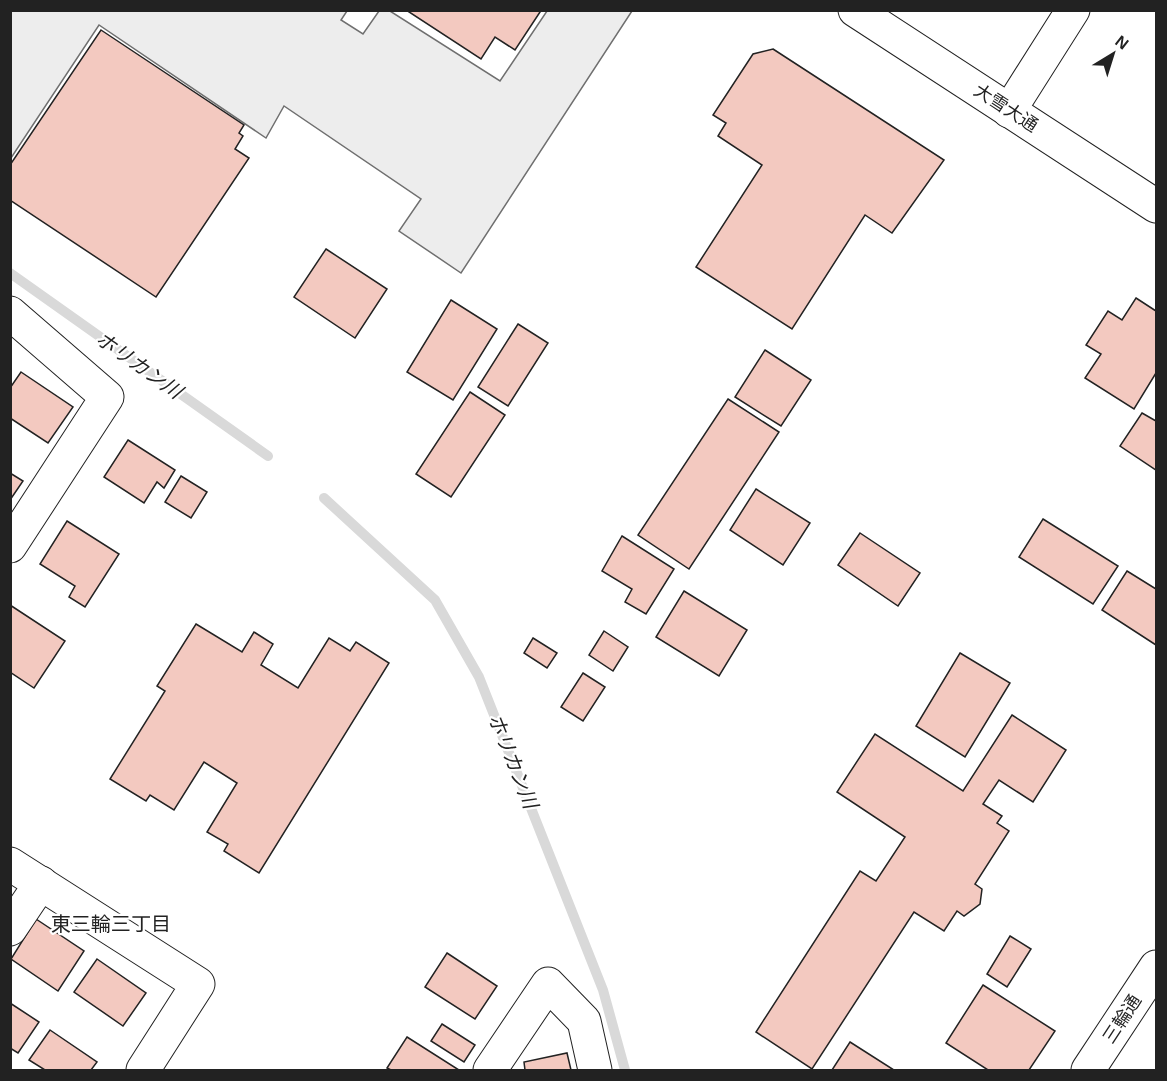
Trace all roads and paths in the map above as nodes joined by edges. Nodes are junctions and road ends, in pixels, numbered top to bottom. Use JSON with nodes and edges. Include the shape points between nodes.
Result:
{"nodes":[{"id":1,"x":855,"y":10,"type":"edge"},
{"id":2,"x":1072,"y":10,"type":"edge"},
{"id":3,"x":1009,"y":111,"type":"junction"},
{"id":4,"x":1156,"y":206,"type":"edge"},
{"id":5,"x":10,"y":313,"type":"edge"},
{"id":6,"x":10,"y":546,"type":"edge"},
{"id":7,"x":10,"y":864,"type":"edge"},
{"id":8,"x":41,"y":883,"type":"junction"},
{"id":9,"x":10,"y":929,"type":"edge"},
{"id":10,"x":1156,"y":967,"type":"edge"},
{"id":11,"x":143,"y":1071,"type":"edge"},
{"id":12,"x":490,"y":1071,"type":"edge"},
{"id":13,"x":595,"y":1071,"type":"edge"},
{"id":14,"x":1089,"y":1071,"type":"edge"}],
"edges":[{"from":1,"to":3,"type":"main road","name":"大雪大通"},
{"from":2,"to":3,"type":"main road"},
{"from":3,"to":4,"type":"main road","name":"大雪大通"},
{"from":5,"to":6,"type":"main road","via":[[107,397]]},
{"from":7,"to":8,"type":"main road"},
{"from":8,"to":9,"type":"main road"},
{"from":8,"to":11,"type":"main road","via":[[198,984]]},
{"from":10,"to":14,"type":"main road","name":"三輪通"},
{"from":12,"to":13,"type":"main road","via":[[548,984],[584,1020]]}]}
